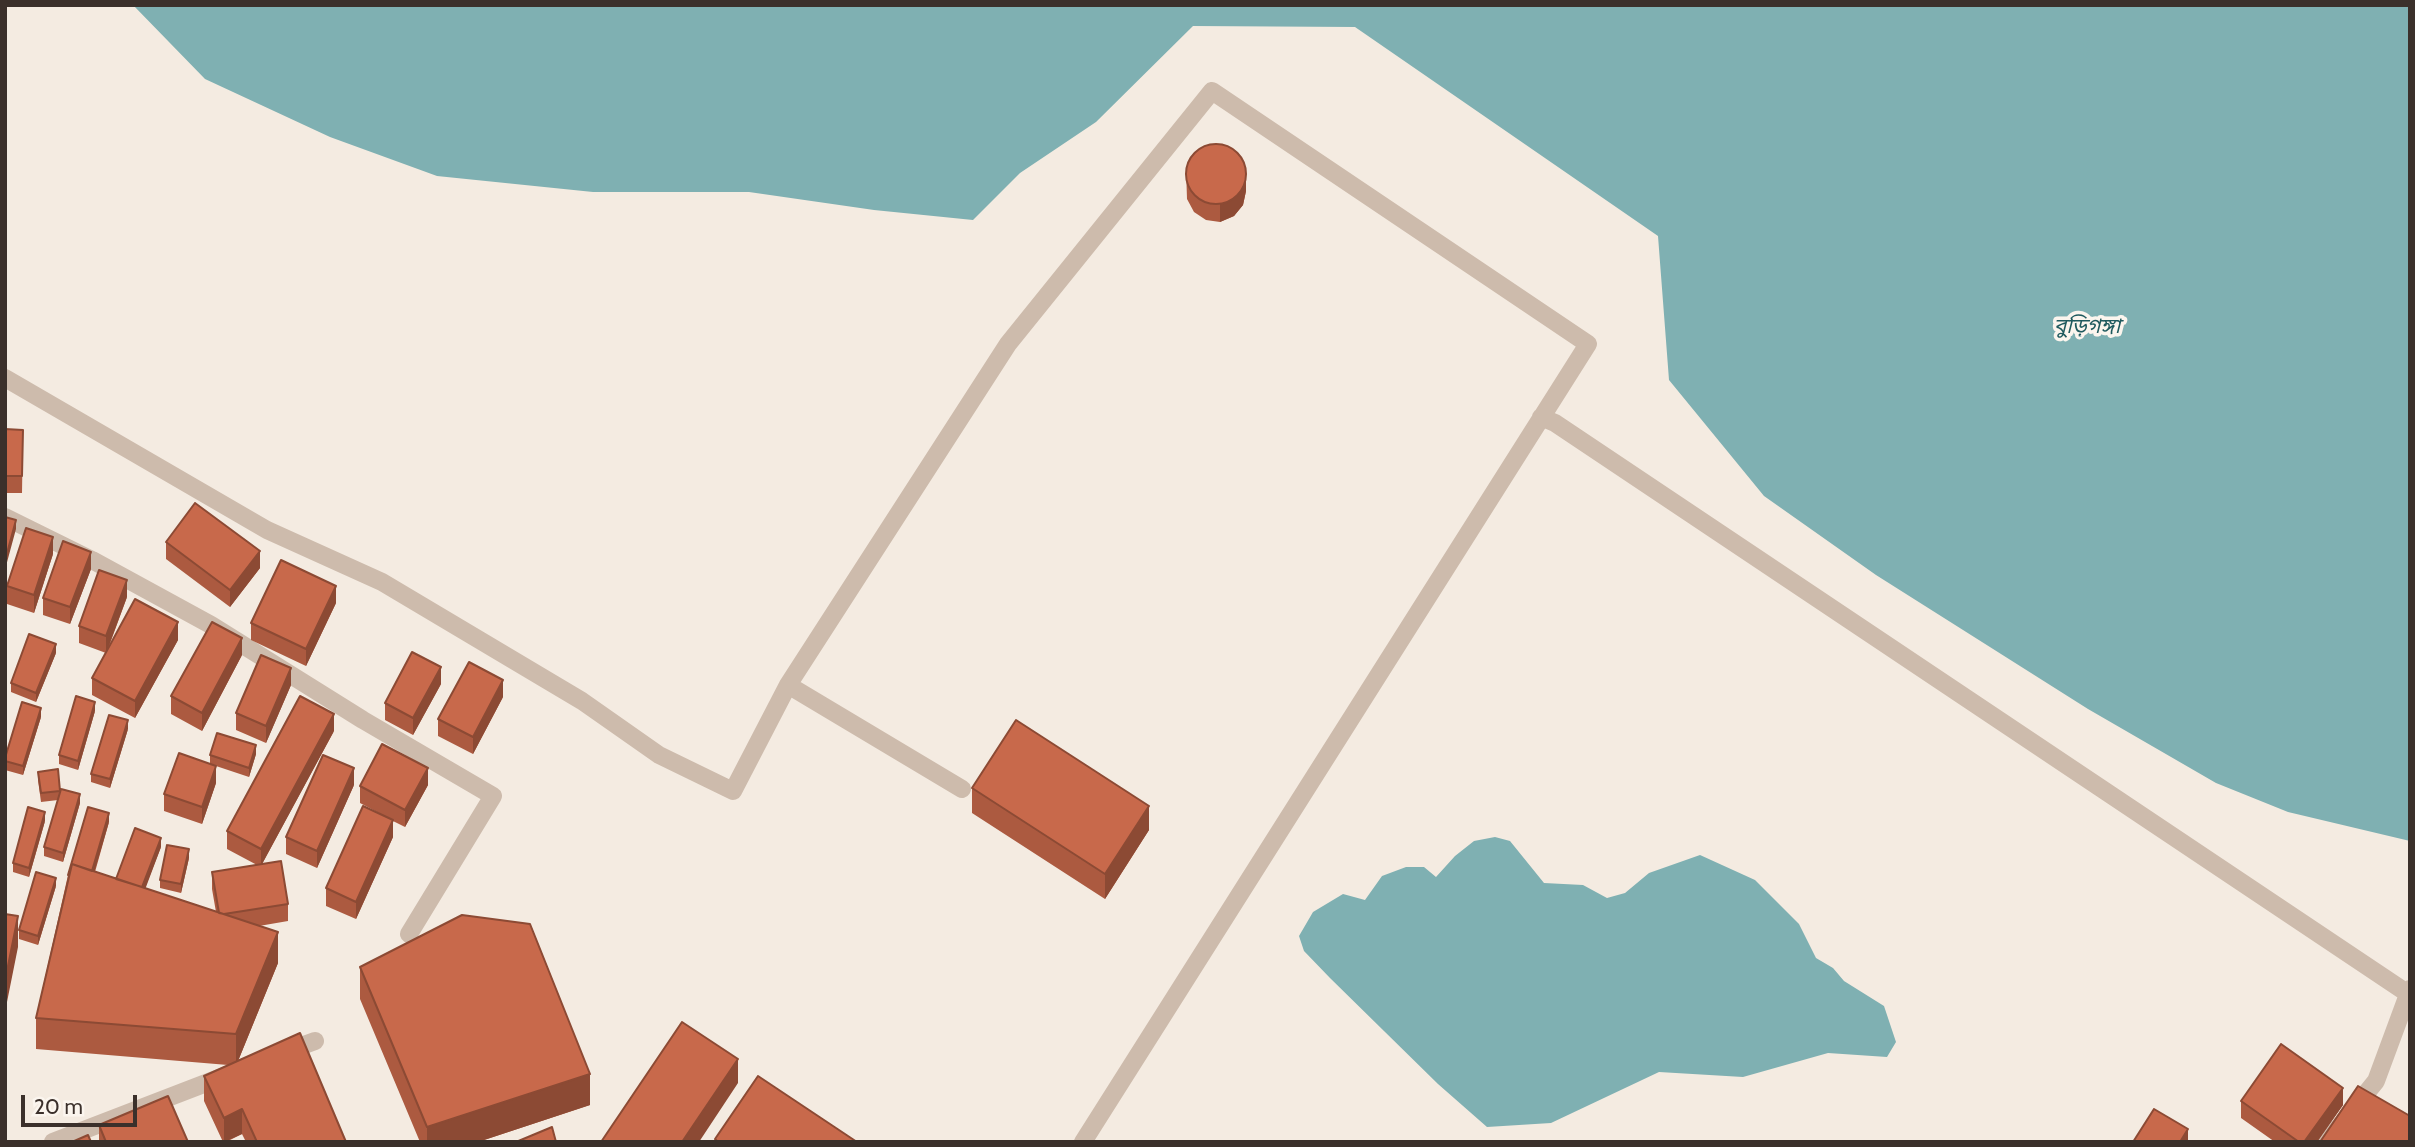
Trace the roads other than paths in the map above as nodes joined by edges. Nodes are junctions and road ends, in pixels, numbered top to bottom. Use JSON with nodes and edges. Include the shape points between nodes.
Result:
{"nodes":[{"id":1,"x":5,"y":378,"type":"edge"},
{"id":2,"x":1541,"y":417,"type":"junction"},
{"id":3,"x":5,"y":517,"type":"edge"},
{"id":4,"x":788,"y":685,"type":"junction"},
{"id":5,"x":962,"y":789,"type":"dead end"},
{"id":6,"x":409,"y":934,"type":"dead end"},
{"id":7,"x":2408,"y":992,"type":"edge"},
{"id":8,"x":315,"y":1041,"type":"dead end"},
{"id":9,"x":53,"y":1142,"type":"edge"},
{"id":10,"x":1083,"y":1142,"type":"edge"},
{"id":11,"x":2327,"y":1142,"type":"edge"}],
"edges":[{"from":1,"to":4,"type":"street","via":[[267,530],[394,589],[582,701],[659,755],[733,791]]},
{"from":2,"to":4,"type":"street","via":[[1588,344],[1212,91],[1008,344]]},
{"from":2,"to":7,"type":"street"},
{"from":2,"to":10,"type":"street"},
{"from":3,"to":6,"type":"street","via":[[211,625],[493,796]]},
{"from":4,"to":5,"type":"street"},
{"from":7,"to":11,"type":"street","via":[[2376,1081]]},
{"from":8,"to":9,"type":"street"}]}
